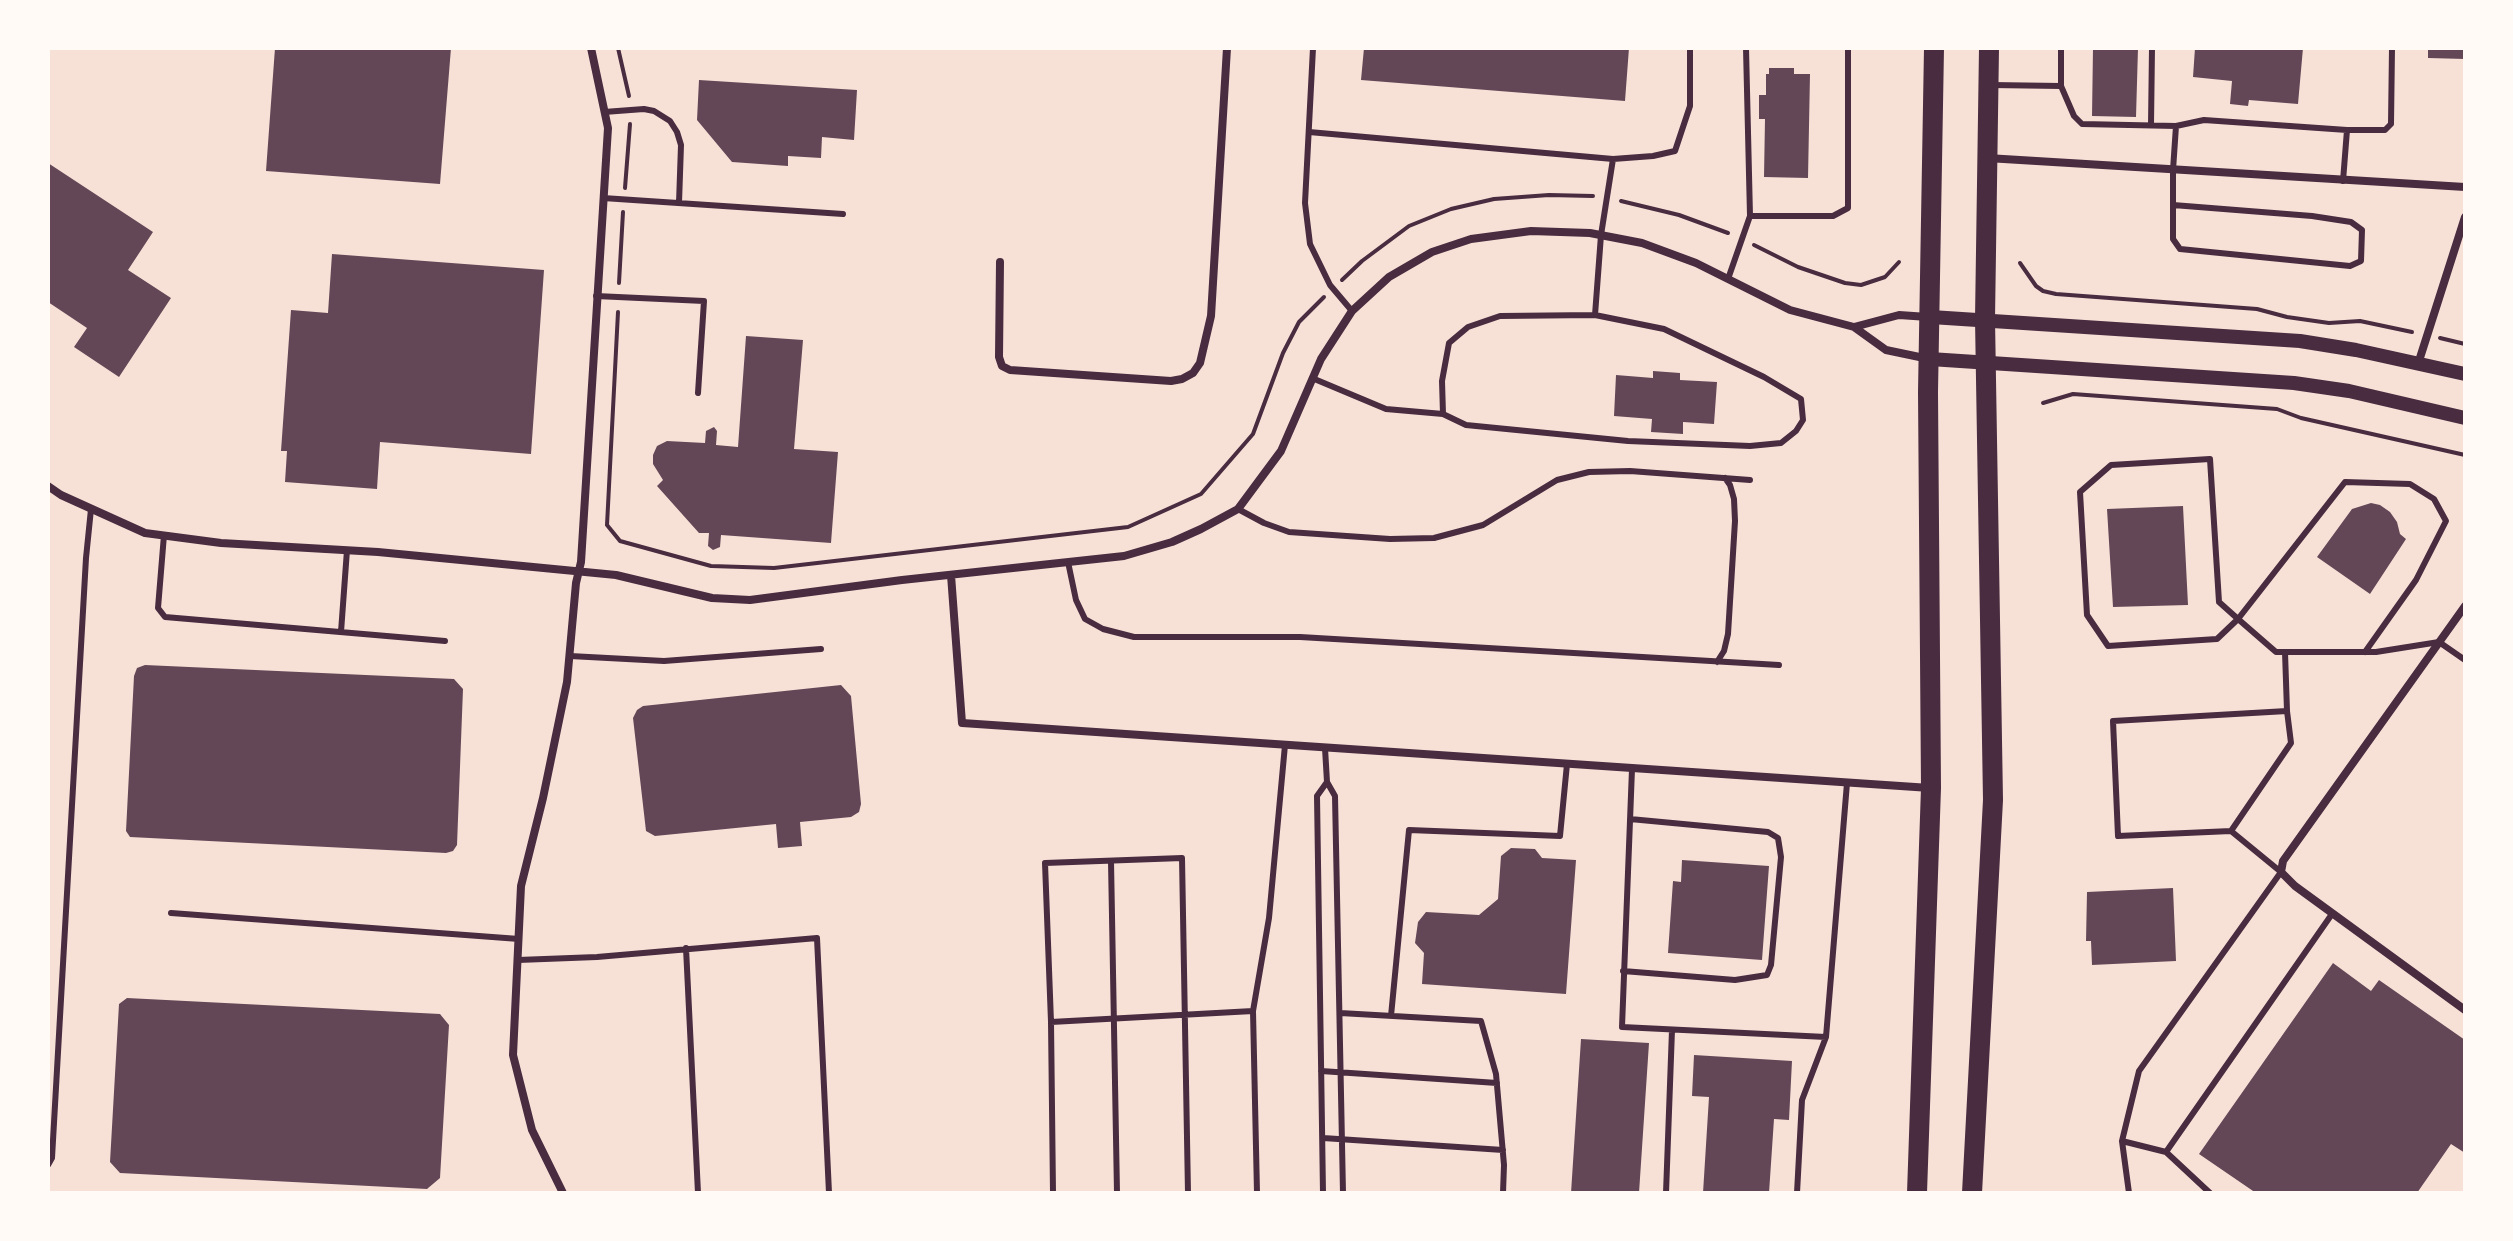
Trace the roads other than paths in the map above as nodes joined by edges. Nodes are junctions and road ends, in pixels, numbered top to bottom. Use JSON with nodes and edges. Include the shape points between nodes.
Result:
{"nodes":[{"id":1,"x":591,"y":48,"type":"edge"},
{"id":2,"x":1227,"y":48,"type":"edge"},
{"id":3,"x":1313,"y":48,"type":"edge"},
{"id":4,"x":1690,"y":48,"type":"edge"},
{"id":5,"x":1746,"y":48,"type":"edge"},
{"id":6,"x":1848,"y":48,"type":"edge"},
{"id":7,"x":1934,"y":48,"type":"edge"},
{"id":8,"x":1989,"y":48,"type":"edge"},
{"id":9,"x":2061,"y":48,"type":"edge"},
{"id":10,"x":2152,"y":48,"type":"edge"},
{"id":11,"x":2392,"y":48,"type":"edge"},
{"id":12,"x":1988,"y":85,"type":"junction"},
{"id":13,"x":2061,"y":86,"type":"junction"},
{"id":14,"x":604,"y":112,"type":"junction"},
{"id":15,"x":2151,"y":125,"type":"junction"},
{"id":16,"x":2176,"y":126,"type":"junction"},
{"id":17,"x":2347,"y":130,"type":"junction"},
{"id":18,"x":1309,"y":132,"type":"junction"},
{"id":19,"x":1987,"y":158,"type":"junction"},
{"id":20,"x":1613,"y":159,"type":"junction"},
{"id":21,"x":2173,"y":170,"type":"junction"},
{"id":22,"x":2343,"y":181,"type":"junction"},
{"id":23,"x":2465,"y":187,"type":"edge"},
{"id":24,"x":603,"y":198,"type":"junction"},
{"id":25,"x":679,"y":203,"type":"junction"},
{"id":26,"x":2173,"y":205,"type":"junction"},
{"id":27,"x":843,"y":214,"type":"dead end"},
{"id":28,"x":1750,"y":216,"type":"junction"},
{"id":29,"x":2465,"y":217,"type":"edge"},
{"id":30,"x":1601,"y":235,"type":"junction"},
{"id":31,"x":1000,"y":262,"type":"dead end"},
{"id":32,"x":1728,"y":279,"type":"junction"},
{"id":33,"x":596,"y":296,"type":"junction"},
{"id":34,"x":1352,"y":311,"type":"junction"},
{"id":35,"x":1595,"y":315,"type":"junction"},
{"id":36,"x":1931,"y":317,"type":"junction"},
{"id":37,"x":1985,"y":319,"type":"junction"},
{"id":38,"x":1854,"y":327,"type":"junction"},
{"id":39,"x":1930,"y":359,"type":"junction"},
{"id":40,"x":1986,"y":361,"type":"junction"},
{"id":41,"x":2418,"y":364,"type":"junction"},
{"id":42,"x":2465,"y":374,"type":"edge"},
{"id":43,"x":1312,"y":378,"type":"junction"},
{"id":44,"x":698,"y":393,"type":"dead end"},
{"id":45,"x":1443,"y":414,"type":"junction"},
{"id":46,"x":2465,"y":418,"type":"edge"},
{"id":47,"x":1725,"y":478,"type":"junction"},
{"id":48,"x":1750,"y":480,"type":"dead end"},
{"id":49,"x":48,"y":486,"type":"edge"},
{"id":50,"x":91,"y":509,"type":"junction"},
{"id":51,"x":1238,"y":509,"type":"junction"},
{"id":52,"x":164,"y":535,"type":"junction"},
{"id":53,"x":347,"y":550,"type":"junction"},
{"id":54,"x":1068,"y":562,"type":"junction"},
{"id":55,"x":579,"y":571,"type":"junction"},
{"id":56,"x":951,"y":575,"type":"junction"},
{"id":57,"x":2465,"y":606,"type":"edge"},
{"id":58,"x":2238,"y":619,"type":"junction"},
{"id":59,"x":341,"y":632,"type":"junction"},
{"id":60,"x":445,"y":641,"type":"dead end"},
{"id":61,"x":2439,"y":642,"type":"junction"},
{"id":62,"x":821,"y":649,"type":"dead end"},
{"id":63,"x":2285,"y":652,"type":"junction"},
{"id":64,"x":2365,"y":652,"type":"junction"},
{"id":65,"x":570,"y":656,"type":"junction"},
{"id":66,"x":2465,"y":660,"type":"edge"},
{"id":67,"x":1717,"y":662,"type":"junction"},
{"id":68,"x":1779,"y":665,"type":"dead end"},
{"id":69,"x":2287,"y":711,"type":"junction"},
{"id":70,"x":1285,"y":745,"type":"junction"},
{"id":71,"x":1325,"y":748,"type":"junction"},
{"id":72,"x":1567,"y":764,"type":"junction"},
{"id":73,"x":1632,"y":769,"type":"junction"},
{"id":74,"x":1327,"y":782,"type":"junction"},
{"id":75,"x":1847,"y":783,"type":"junction"},
{"id":76,"x":1931,"y":788,"type":"junction"},
{"id":77,"x":1630,"y":819,"type":"junction"},
{"id":78,"x":2231,"y":831,"type":"junction"},
{"id":79,"x":1111,"y":861,"type":"junction"},
{"id":80,"x":2281,"y":872,"type":"junction"},
{"id":81,"x":171,"y":913,"type":"dead end"},
{"id":82,"x":2332,"y":914,"type":"junction"},
{"id":83,"x":519,"y":939,"type":"junction"},
{"id":84,"x":686,"y":948,"type":"junction"},
{"id":85,"x":518,"y":960,"type":"junction"},
{"id":86,"x":1623,"y":971,"type":"junction"},
{"id":87,"x":2465,"y":1010,"type":"edge"},
{"id":88,"x":1253,"y":1011,"type":"junction"},
{"id":89,"x":1340,"y":1013,"type":"junction"},
{"id":90,"x":1184,"y":1015,"type":"junction"},
{"id":91,"x":1391,"y":1016,"type":"junction"},
{"id":92,"x":1114,"y":1018,"type":"junction"},
{"id":93,"x":1051,"y":1022,"type":"junction"},
{"id":94,"x":1672,"y":1030,"type":"junction"},
{"id":95,"x":1826,"y":1037,"type":"junction"},
{"id":96,"x":1321,"y":1071,"type":"junction"},
{"id":97,"x":1341,"y":1073,"type":"junction"},
{"id":98,"x":1497,"y":1083,"type":"junction"},
{"id":99,"x":1323,"y":1138,"type":"junction"},
{"id":100,"x":1342,"y":1140,"type":"junction"},
{"id":101,"x":2122,"y":1141,"type":"junction"},
{"id":102,"x":1503,"y":1150,"type":"junction"},
{"id":103,"x":2166,"y":1152,"type":"junction"},
{"id":104,"x":48,"y":1165,"type":"edge"},
{"id":105,"x":563,"y":1193,"type":"edge"},
{"id":106,"x":698,"y":1193,"type":"edge"},
{"id":107,"x":829,"y":1193,"type":"edge"},
{"id":108,"x":1053,"y":1193,"type":"edge"},
{"id":109,"x":1117,"y":1193,"type":"edge"},
{"id":110,"x":1188,"y":1193,"type":"edge"},
{"id":111,"x":1257,"y":1193,"type":"edge"},
{"id":112,"x":1323,"y":1193,"type":"edge"},
{"id":113,"x":1343,"y":1193,"type":"edge"},
{"id":114,"x":1503,"y":1193,"type":"edge"},
{"id":115,"x":1666,"y":1193,"type":"edge"},
{"id":116,"x":1797,"y":1193,"type":"edge"},
{"id":117,"x":1917,"y":1193,"type":"edge"},
{"id":118,"x":1972,"y":1193,"type":"edge"},
{"id":119,"x":2129,"y":1193,"type":"edge"},
{"id":120,"x":2210,"y":1193,"type":"edge"}],
"edges":[{"from":1,"to":14,"type":"street"},
{"from":2,"to":31,"type":"street","via":[[1211,316],[1193,373],[1171,381],[1002,366]]},
{"from":3,"to":18,"type":"lane"},
{"from":4,"to":20,"type":"lane","via":[[1690,106],[1675,151]]},
{"from":5,"to":28,"type":"lane"},
{"from":6,"to":28,"type":"lane","via":[[1848,208],[1833,216]]},
{"from":7,"to":36,"type":"main road"},
{"from":8,"to":12,"type":"main road"},
{"from":9,"to":13,"type":"lane"},
{"from":10,"to":15,"type":"lane"},
{"from":11,"to":17,"type":"lane","via":[[2391,124],[2385,130]]},
{"from":12,"to":13,"type":"lane"},
{"from":12,"to":19,"type":"main road"},
{"from":13,"to":15,"type":"lane","via":[[2082,124]]},
{"from":14,"to":24,"type":"street","via":[[608,128]]},
{"from":14,"to":25,"type":"lane","via":[[644,109],[670,121],[681,145]]},
{"from":15,"to":16,"type":"lane"},
{"from":16,"to":17,"type":"lane","via":[[2204,120]]},
{"from":16,"to":21,"type":"lane"},
{"from":17,"to":22,"type":"lane"},
{"from":18,"to":20,"type":"lane"},
{"from":18,"to":34,"type":"lane","via":[[1305,203],[1310,244],[1330,285]]},
{"from":19,"to":21,"type":"street"},
{"from":19,"to":37,"type":"main road"},
{"from":20,"to":30,"type":"lane"},
{"from":21,"to":22,"type":"street"},
{"from":21,"to":26,"type":"lane"},
{"from":22,"to":23,"type":"street"},
{"from":24,"to":25,"type":"lane"},
{"from":24,"to":33,"type":"street"},
{"from":25,"to":27,"type":"lane"},
{"from":26,"to":26,"type":"lane","via":[[2173,239],[2180,249],[2350,266],[2361,261],[2362,230],[2351,222]]},
{"from":28,"to":32,"type":"lane"},
{"from":29,"to":41,"type":"street"},
{"from":30,"to":32,"type":"street","via":[[1642,243]]},
{"from":30,"to":34,"type":"street","via":[[1531,231],[1471,239],[1432,252],[1389,277]]},
{"from":30,"to":35,"type":"lane"},
{"from":32,"to":38,"type":"street","via":[[1790,310]]},
{"from":33,"to":44,"type":"lane","via":[[704,301]]},
{"from":33,"to":55,"type":"street"},
{"from":34,"to":43,"type":"street"},
{"from":35,"to":45,"type":"lane","via":[[1500,316],[1468,327],[1449,343]]},
{"from":35,"to":45,"type":"lane","via":[[1664,329],[1764,377],[1801,399],[1803,420],[1781,443],[1750,446],[1628,441],[1466,425]]},
{"from":36,"to":37,"type":"street"},
{"from":36,"to":38,"type":"street","via":[[1899,315]]},
{"from":36,"to":39,"type":"main road"},
{"from":37,"to":40,"type":"main road"},
{"from":37,"to":41,"type":"street","via":[[2300,341]]},
{"from":38,"to":39,"type":"street","via":[[1886,350]]},
{"from":39,"to":40,"type":"street"},
{"from":39,"to":76,"type":"main road"},
{"from":40,"to":46,"type":"street","via":[[2294,383]]},
{"from":40,"to":118,"type":"main road","via":[[1993,800]]},
{"from":41,"to":42,"type":"street"},
{"from":43,"to":45,"type":"lane","via":[[1386,409]]},
{"from":43,"to":51,"type":"street","via":[[1281,451]]},
{"from":47,"to":48,"type":"lane"},
{"from":47,"to":51,"type":"lane","via":[[1589,472],[1557,480],[1483,525],[1434,538],[1289,532]]},
{"from":47,"to":67,"type":"lane","via":[[1734,499],[1735,521],[1728,634]]},
{"from":49,"to":50,"type":"street"},
{"from":50,"to":52,"type":"street","via":[[145,533]]},
{"from":50,"to":104,"type":"lane"},
{"from":51,"to":54,"type":"street","via":[[1172,542],[1124,556]]},
{"from":52,"to":53,"type":"street"},
{"from":52,"to":59,"type":"lane","via":[[158,608],[165,617]]},
{"from":53,"to":55,"type":"street"},
{"from":53,"to":59,"type":"lane"},
{"from":54,"to":56,"type":"street"},
{"from":54,"to":67,"type":"lane","via":[[1085,619],[1134,637],[1300,637]]},
{"from":55,"to":56,"type":"street","via":[[712,598],[750,600]]},
{"from":55,"to":65,"type":"street"},
{"from":56,"to":70,"type":"street","via":[[962,723]]},
{"from":57,"to":61,"type":"street"},
{"from":58,"to":58,"type":"lane","via":[[2219,602],[2210,459],[2111,465],[2080,492],[2087,615],[2108,646],[2217,639]]},
{"from":58,"to":63,"type":"lane","via":[[2276,652]]},
{"from":58,"to":64,"type":"lane","via":[[2345,482],[2410,484],[2434,499],[2446,521],[2416,580]]},
{"from":59,"to":60,"type":"lane"},
{"from":61,"to":64,"type":"lane"},
{"from":61,"to":66,"type":"lane"},
{"from":61,"to":80,"type":"street","via":[[2283,861]]},
{"from":62,"to":65,"type":"lane","via":[[664,661]]},
{"from":63,"to":64,"type":"lane"},
{"from":63,"to":69,"type":"lane"},
{"from":65,"to":83,"type":"street","via":[[521,886]]},
{"from":67,"to":68,"type":"lane"},
{"from":69,"to":78,"type":"lane","via":[[2291,743]]},
{"from":69,"to":78,"type":"lane","via":[[2113,721],[2118,836]]},
{"from":70,"to":71,"type":"street"},
{"from":70,"to":88,"type":"lane","via":[[1269,918]]},
{"from":71,"to":72,"type":"street"},
{"from":71,"to":74,"type":"lane"},
{"from":72,"to":73,"type":"street"},
{"from":72,"to":91,"type":"lane","via":[[1560,836],[1409,830]]},
{"from":73,"to":75,"type":"street"},
{"from":73,"to":77,"type":"lane"},
{"from":74,"to":89,"type":"lane","via":[[1335,796]]},
{"from":74,"to":96,"type":"lane","via":[[1317,796]]},
{"from":75,"to":76,"type":"street"},
{"from":75,"to":95,"type":"lane"},
{"from":76,"to":117,"type":"main road"},
{"from":77,"to":86,"type":"lane"},
{"from":77,"to":86,"type":"lane","via":[[1768,832],[1778,838],[1781,857],[1767,975],[1735,980]]},
{"from":78,"to":80,"type":"lane"},
{"from":79,"to":90,"type":"lane","via":[[1182,858]]},
{"from":79,"to":92,"type":"lane"},
{"from":79,"to":93,"type":"lane","via":[[1045,863]]},
{"from":80,"to":82,"type":"street"},
{"from":80,"to":101,"type":"lane","via":[[2139,1071]]},
{"from":81,"to":83,"type":"lane"},
{"from":82,"to":87,"type":"street"},
{"from":82,"to":103,"type":"lane"},
{"from":83,"to":85,"type":"street"},
{"from":84,"to":85,"type":"lane"},
{"from":84,"to":106,"type":"lane"},
{"from":84,"to":107,"type":"lane","via":[[817,938]]},
{"from":85,"to":105,"type":"street","via":[[513,1055],[532,1130]]},
{"from":86,"to":94,"type":"lane","via":[[1622,1027]]},
{"from":88,"to":90,"type":"lane"},
{"from":88,"to":111,"type":"lane"},
{"from":89,"to":91,"type":"lane"},
{"from":89,"to":97,"type":"lane"},
{"from":90,"to":92,"type":"lane"},
{"from":90,"to":110,"type":"lane"},
{"from":91,"to":98,"type":"lane","via":[[1481,1021]]},
{"from":92,"to":93,"type":"lane"},
{"from":92,"to":109,"type":"lane"},
{"from":93,"to":108,"type":"lane"},
{"from":94,"to":95,"type":"lane"},
{"from":94,"to":115,"type":"lane"},
{"from":95,"to":116,"type":"lane","via":[[1802,1100]]},
{"from":96,"to":97,"type":"lane"},
{"from":96,"to":99,"type":"lane"},
{"from":97,"to":98,"type":"lane"},
{"from":97,"to":100,"type":"lane"},
{"from":98,"to":102,"type":"lane"},
{"from":99,"to":100,"type":"lane"},
{"from":99,"to":112,"type":"lane"},
{"from":100,"to":102,"type":"lane"},
{"from":100,"to":113,"type":"lane"},
{"from":101,"to":103,"type":"lane"},
{"from":101,"to":119,"type":"lane"},
{"from":102,"to":114,"type":"lane"},
{"from":103,"to":120,"type":"lane"}]}
